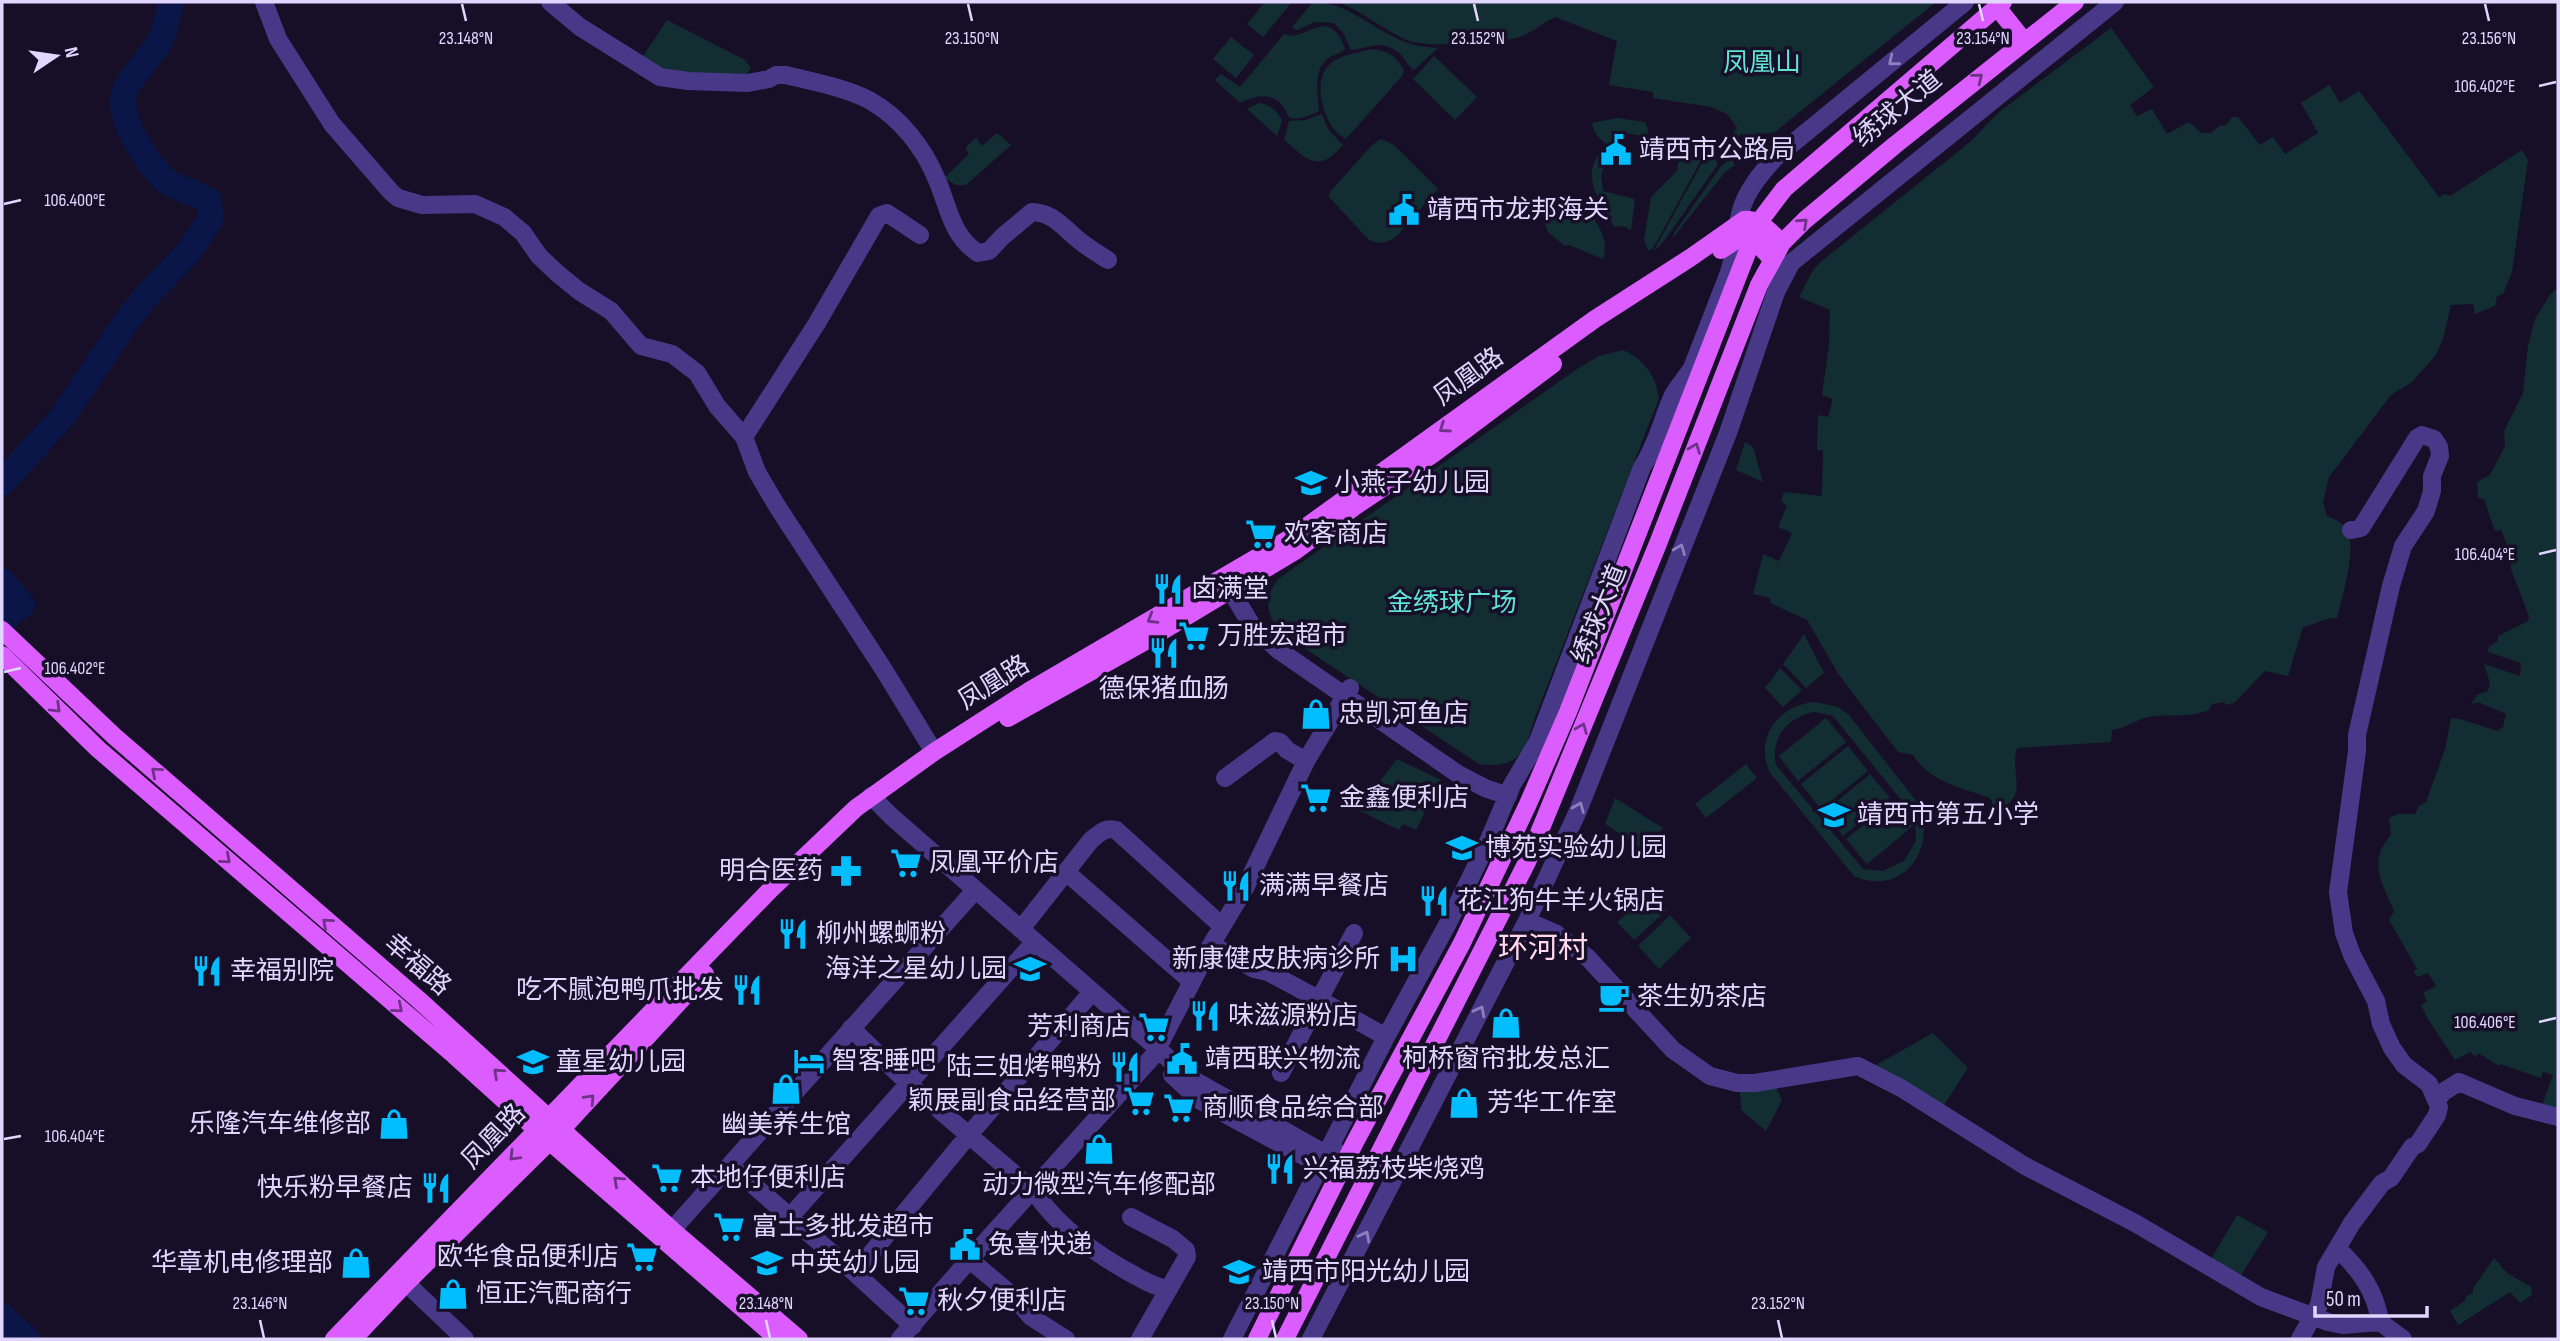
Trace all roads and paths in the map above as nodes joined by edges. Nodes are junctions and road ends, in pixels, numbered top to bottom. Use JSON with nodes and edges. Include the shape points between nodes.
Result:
{"nodes":[{"id":1,"x":264,"y":2,"type":"edge"},
{"id":2,"x":550,"y":2,"type":"edge"},
{"id":3,"x":1965,"y":2,"type":"edge"},
{"id":4,"x":2075,"y":2,"type":"edge"},
{"id":5,"x":2115,"y":2,"type":"edge"},
{"id":6,"x":2000,"y":4,"type":"edge"},
{"id":7,"x":2024,"y":41,"type":"junction"},
{"id":8,"x":1746,"y":231,"type":"junction"},
{"id":9,"x":920,"y":235,"type":"dead end"},
{"id":10,"x":1782,"y":243,"type":"junction"},
{"id":11,"x":1108,"y":260,"type":"dead end"},
{"id":12,"x":1772,"y":260,"type":"junction"},
{"id":13,"x":744,"y":437,"type":"junction"},
{"id":14,"x":2351,"y":530,"type":"dead end"},
{"id":15,"x":1230,"y":581,"type":"junction"},
{"id":16,"x":1664,"y":590,"type":"junction"},
{"id":17,"x":1633,"y":604,"type":"junction"},
{"id":18,"x":2,"y":630,"type":"edge"},
{"id":19,"x":4,"y":658,"type":"edge"},
{"id":20,"x":1352,"y":695,"type":"junction"},
{"id":21,"x":934,"y":752,"type":"junction"},
{"id":22,"x":1306,"y":761,"type":"junction"},
{"id":23,"x":1225,"y":778,"type":"dead end"},
{"id":24,"x":1510,"y":791,"type":"junction"},
{"id":25,"x":871,"y":803,"type":"junction"},
{"id":26,"x":1066,"y":872,"type":"junction"},
{"id":27,"x":970,"y":896,"type":"junction"},
{"id":28,"x":1527,"y":921,"type":"junction"},
{"id":29,"x":1222,"y":926,"type":"junction"},
{"id":30,"x":1021,"y":929,"type":"junction"},
{"id":31,"x":1354,"y":933,"type":"dead end"},
{"id":32,"x":1462,"y":943,"type":"junction"},
{"id":33,"x":1030,"y":947,"type":"junction"},
{"id":34,"x":1221,"y":950,"type":"junction"},
{"id":35,"x":1427,"y":962,"type":"junction"},
{"id":36,"x":1192,"y":982,"type":"junction"},
{"id":37,"x":1087,"y":998,"type":"junction"},
{"id":38,"x":1320,"y":1000,"type":"junction"},
{"id":39,"x":851,"y":1028,"type":"junction"},
{"id":40,"x":1386,"y":1037,"type":"junction"},
{"id":41,"x":1410,"y":1039,"type":"junction"},
{"id":42,"x":1377,"y":1054,"type":"junction"},
{"id":43,"x":1159,"y":1055,"type":"junction"},
{"id":44,"x":1280,"y":1073,"type":"dead end"},
{"id":45,"x":909,"y":1084,"type":"junction"},
{"id":46,"x":1439,"y":1090,"type":"junction"},
{"id":47,"x":1409,"y":1097,"type":"junction"},
{"id":48,"x":2437,"y":1100,"type":"junction"},
{"id":49,"x":2558,"y":1117,"type":"edge"},
{"id":50,"x":549,"y":1130,"type":"junction"},
{"id":51,"x":968,"y":1136,"type":"junction"},
{"id":52,"x":1355,"y":1142,"type":"junction"},
{"id":53,"x":1323,"y":1159,"type":"junction"},
{"id":54,"x":731,"y":1166,"type":"junction"},
{"id":55,"x":1036,"y":1193,"type":"junction"},
{"id":56,"x":1131,"y":1217,"type":"dead end"},
{"id":57,"x":789,"y":1218,"type":"junction"},
{"id":58,"x":672,"y":1230,"type":"junction"},
{"id":59,"x":2338,"y":1249,"type":"junction"},
{"id":60,"x":976,"y":1265,"type":"junction"},
{"id":61,"x":855,"y":1273,"type":"junction"},
{"id":62,"x":406,"y":1283,"type":"junction"},
{"id":63,"x":1285,"y":1284,"type":"junction"},
{"id":64,"x":1169,"y":1289,"type":"junction"},
{"id":65,"x":1257,"y":1292,"type":"junction"},
{"id":66,"x":1331,"y":1298,"type":"junction"},
{"id":67,"x":1304,"y":1301,"type":"junction"},
{"id":68,"x":2315,"y":1316,"type":"junction"},
{"id":69,"x":2380,"y":1322,"type":"junction"},
{"id":70,"x":914,"y":1336,"type":"edge"},
{"id":71,"x":334,"y":1339,"type":"edge"},
{"id":72,"x":353,"y":1339,"type":"edge"},
{"id":73,"x":465,"y":1339,"type":"edge"},
{"id":74,"x":778,"y":1339,"type":"edge"},
{"id":75,"x":799,"y":1339,"type":"edge"},
{"id":76,"x":1066,"y":1339,"type":"edge"},
{"id":77,"x":1140,"y":1339,"type":"edge"},
{"id":78,"x":1232,"y":1339,"type":"edge"},
{"id":79,"x":1256,"y":1339,"type":"edge"},
{"id":80,"x":1285,"y":1339,"type":"edge"},
{"id":81,"x":1311,"y":1339,"type":"edge"},
{"id":82,"x":2300,"y":1339,"type":"edge"},
{"id":83,"x":2403,"y":1339,"type":"edge"}],
"edges":[{"from":1,"to":13,"type":"street","via":[[278,39],[332,124],[391,192],[422,205],[475,204],[505,217],[557,273],[611,311],[641,346],[672,354],[697,373]]},
{"from":2,"to":11,"type":"street","via":[[580,27],[660,77],[748,83],[786,75],[870,100],[925,151],[954,227],[978,253],[989,251],[1032,212],[1058,219]]},
{"from":3,"to":8,"type":"street","one_way":true,"via":[[1776,157],[1752,186],[1740,211]]},
{"from":4,"to":7,"type":"main road","name":"绣球大道"},
{"from":16,"to":5,"type":"street","one_way":true,"via":[[1791,263]]},
{"from":6,"to":7,"type":"main road"},
{"from":6,"to":8,"type":"main road","name":"绣球大道","via":[[1784,189]]},
{"from":10,"to":7,"type":"main road","name":"绣球大道","one_way":true},
{"from":8,"to":10,"type":"main road"},
{"from":8,"to":12,"type":"main road"},
{"from":8,"to":15,"type":"main road","name":"凤凰路","via":[[1690,258],[1595,319]]},
{"from":8,"to":24,"type":"street","via":[[1692,368],[1674,393],[1642,467],[1538,741]]},
{"from":8,"to":32,"type":"main road","name":"绣球大道","via":[[1694,391],[1568,712]]},
{"from":9,"to":13,"type":"street","via":[[887,213],[879,216]]},
{"from":10,"to":12,"type":"main road","name":"绣球大道"},
{"from":17,"to":12,"type":"main road","name":"绣球大道","one_way":true},
{"from":13,"to":21,"type":"street","via":[[777,506]]},
{"from":14,"to":48,"type":"street","via":[[2361,528],[2417,438],[2434,439],[2440,456],[2432,491],[2426,511],[2403,546],[2367,686],[2338,892],[2344,933],[2376,1001],[2386,1035],[2398,1058],[2429,1084]]},
{"from":15,"to":20,"type":"street","via":[[1251,624],[1263,637]]},
{"from":15,"to":21,"type":"main road","name":"凤凰路","one_way":true,"via":[[1041,684]]},
{"from":15,"to":25,"type":"main road","name":"凤凰路","via":[[1144,642],[956,747]]},
{"from":16,"to":17,"type":"street"},
{"from":28,"to":16,"type":"street","one_way":true,"via":[[1578,811]]},
{"from":47,"to":17,"type":"main road","name":"绣球大道","one_way":true,"via":[[1527,862]]},
{"from":50,"to":18,"type":"main road","name":"幸福路","one_way":true,"via":[[419,1000],[114,736]]},
{"from":19,"to":50,"type":"main road","name":"幸福路","one_way":true,"via":[[98,749],[454,1055]]},
{"from":20,"to":22,"type":"street"},
{"from":20,"to":24,"type":"street"},
{"from":20,"to":34,"type":"street"},
{"from":21,"to":25,"type":"main road","name":"凤凰路"},
{"from":22,"to":23,"type":"street","via":[[1275,741]]},
{"from":22,"to":29,"type":"street"},
{"from":24,"to":35,"type":"street"},
{"from":25,"to":27,"type":"street","via":[[883,824]]},
{"from":25,"to":30,"type":"street"},
{"from":25,"to":50,"type":"main road","name":"凤凰路"},
{"from":26,"to":29,"type":"street","via":[[1091,840],[1105,829],[1116,830]]},
{"from":26,"to":30,"type":"street"},
{"from":26,"to":36,"type":"street"},
{"from":27,"to":33,"type":"street"},
{"from":27,"to":39,"type":"street"},
{"from":46,"to":28,"type":"street","one_way":true},
{"from":28,"to":68,"type":"street","via":[[1555,933],[1588,958],[1673,1050],[1710,1076],[1755,1083],[1858,1066],[2025,1166],[2135,1223],[2261,1297]]},
{"from":29,"to":36,"type":"street"},
{"from":30,"to":43,"type":"street"},
{"from":31,"to":38,"type":"street"},
{"from":32,"to":35,"type":"street"},
{"from":32,"to":41,"type":"main road","name":"绣球大道"},
{"from":33,"to":37,"type":"street"},
{"from":33,"to":45,"type":"street"},
{"from":34,"to":38,"type":"street"},
{"from":34,"to":43,"type":"street"},
{"from":35,"to":40,"type":"street"},
{"from":36,"to":43,"type":"street"},
{"from":37,"to":43,"type":"street"},
{"from":37,"to":51,"type":"street"},
{"from":38,"to":40,"type":"street"},
{"from":38,"to":44,"type":"street"},
{"from":39,"to":45,"type":"street"},
{"from":39,"to":54,"type":"street"},
{"from":40,"to":42,"type":"street"},
{"from":41,"to":42,"type":"street"},
{"from":41,"to":52,"type":"main road","name":"绣球大道"},
{"from":42,"to":53,"type":"street"},
{"from":43,"to":53,"type":"street"},
{"from":43,"to":55,"type":"street"},
{"from":45,"to":51,"type":"street"},
{"from":45,"to":57,"type":"street"},
{"from":46,"to":47,"type":"street"},
{"from":66,"to":46,"type":"street","one_way":true},
{"from":47,"to":67,"type":"main road","name":"绣球大道"},
{"from":48,"to":49,"type":"street","via":[[2459,1083],[2515,1106]]},
{"from":48,"to":59,"type":"street","via":[[2437,1115],[2418,1144],[2382,1183]]},
{"from":58,"to":50,"type":"main road","name":"幸福路","one_way":true},
{"from":50,"to":62,"type":"main road","name":"凤凰路"},
{"from":50,"to":71,"type":"main road","name":"凤凰路","one_way":true},
{"from":50,"to":74,"type":"main road","name":"幸福路"},
{"from":51,"to":55,"type":"street"},
{"from":51,"to":61,"type":"street"},
{"from":52,"to":53,"type":"street"},
{"from":52,"to":63,"type":"main road","name":"绣球大道"},
{"from":53,"to":65,"type":"street"},
{"from":54,"to":57,"type":"street"},
{"from":54,"to":58,"type":"street"},
{"from":55,"to":60,"type":"street"},
{"from":55,"to":64,"type":"street","via":[[1069,1231],[1107,1261]]},
{"from":55,"to":70,"type":"street","via":[[970,1259]]},
{"from":56,"to":64,"type":"street","via":[[1186,1250]]},
{"from":57,"to":61,"type":"street"},
{"from":58,"to":75,"type":"main road","name":"幸福路"},
{"from":59,"to":68,"type":"street","via":[[2326,1267]]},
{"from":59,"to":69,"type":"street","via":[[2363,1276]]},
{"from":60,"to":70,"type":"street"},
{"from":60,"to":76,"type":"street","via":[[1031,1317]]},
{"from":61,"to":70,"type":"street"},
{"from":62,"to":72,"type":"main road","name":"凤凰路"},
{"from":62,"to":73,"type":"street"},
{"from":63,"to":65,"type":"street"},
{"from":63,"to":79,"type":"main road","name":"绣球大道"},
{"from":64,"to":77,"type":"street"},
{"from":65,"to":78,"type":"street"},
{"from":66,"to":67,"type":"street"},
{"from":66,"to":81,"type":"street"},
{"from":67,"to":80,"type":"main road","name":"绣球大道"},
{"from":68,"to":69,"type":"street","via":[[2343,1325]]},
{"from":68,"to":82,"type":"street"},
{"from":69,"to":83,"type":"street"}]}
